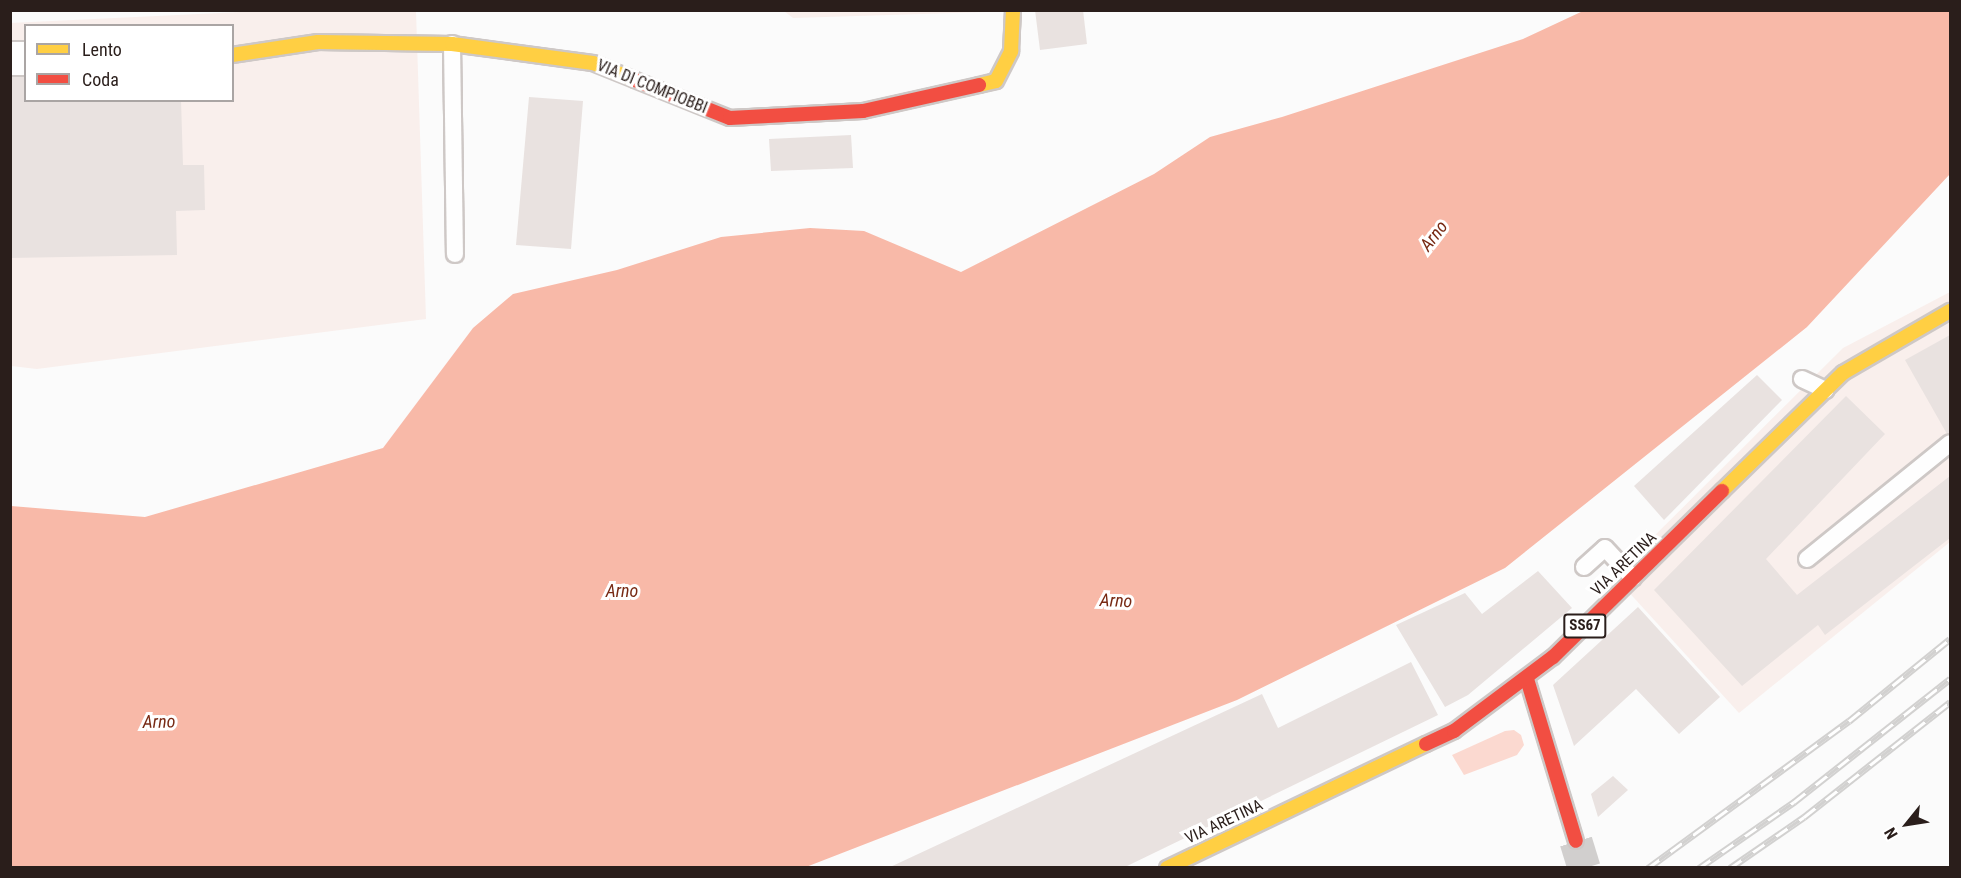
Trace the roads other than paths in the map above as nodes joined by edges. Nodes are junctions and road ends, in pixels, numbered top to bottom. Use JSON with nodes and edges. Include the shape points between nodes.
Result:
{"nodes":[{"id":1,"x":1013,"y":10,"type":"edge"},
{"id":2,"x":452,"y":44,"type":"junction"},
{"id":3,"x":234,"y":55,"type":"edge"},
{"id":4,"x":455,"y":254,"type":"dead end"},
{"id":5,"x":1950,"y":311,"type":"edge"},
{"id":6,"x":1802,"y":380,"type":"dead end"},
{"id":7,"x":1826,"y":390,"type":"junction"},
{"id":8,"x":1950,"y":443,"type":"edge"},
{"id":9,"x":1807,"y":559,"type":"dead end"},
{"id":10,"x":1584,"y":567,"type":"dead end"},
{"id":11,"x":1633,"y":578,"type":"junction"},
{"id":12,"x":1527,"y":679,"type":"junction"},
{"id":13,"x":1576,"y":841,"type":"tunnel mouth"},
{"id":14,"x":1167,"y":867,"type":"edge"}],
"edges":[{"from":1,"to":2,"type":"street","name":"VIA DI COMPIOBBI","via":[[1011,51],[996,81],[863,111],[730,118],[593,63]]},
{"from":2,"to":3,"type":"street","name":"VIA DI COMPIOBBI","via":[[318,42]]},
{"from":2,"to":4,"type":"lane"},
{"from":5,"to":7,"type":"street","name":"VIA ARETINA","number":"SS67","via":[[1843,374]]},
{"from":6,"to":7,"type":"lane"},
{"from":7,"to":11,"type":"street","name":"VIA ARETINA","number":"SS67"},
{"from":8,"to":9,"type":"lane"},
{"from":10,"to":11,"type":"lane","via":[[1605,548]]},
{"from":11,"to":12,"type":"street","name":"VIA ARETINA","number":"SS67"},
{"from":12,"to":13,"type":"street"},
{"from":12,"to":14,"type":"street","name":"VIA ARETINA","number":"SS67","via":[[1454,731]]}]}
